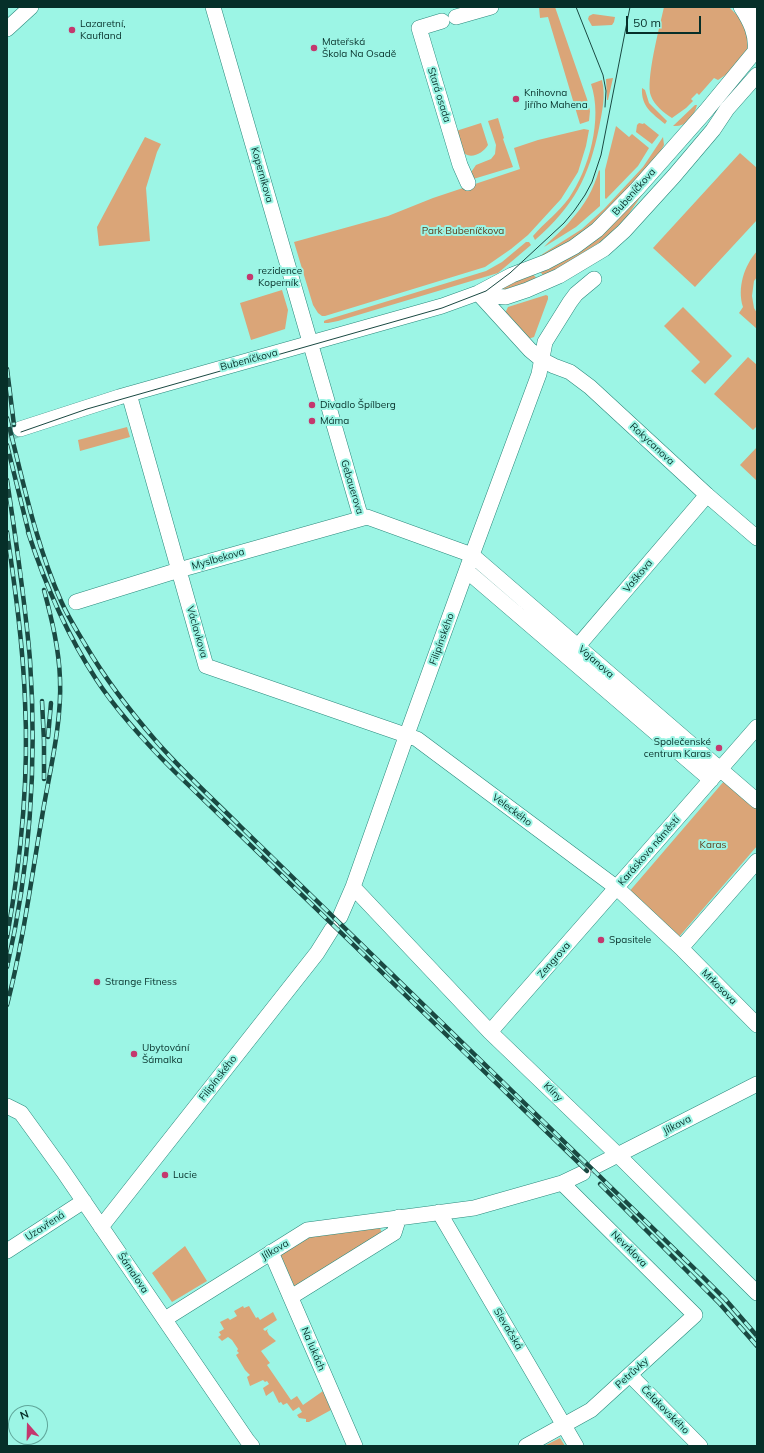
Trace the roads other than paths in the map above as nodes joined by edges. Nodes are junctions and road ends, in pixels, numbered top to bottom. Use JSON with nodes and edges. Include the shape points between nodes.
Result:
{"nodes":[{"id":1,"x":31,"y":7,"type":"edge"},
{"id":2,"x":213,"y":7,"type":"edge"},
{"id":3,"x":491,"y":7,"type":"edge"},
{"id":4,"x":741,"y":7,"type":"edge"},
{"id":5,"x":746,"y":7,"type":"edge"},
{"id":6,"x":757,"y":16,"type":"edge"},
{"id":7,"x":456,"y":17,"type":"dead end"},
{"id":8,"x":442,"y":21,"type":"dead end"},
{"id":9,"x":7,"y":29,"type":"edge"},
{"id":10,"x":756,"y":50,"type":"edge"},
{"id":11,"x":757,"y":75,"type":"edge"},
{"id":12,"x":468,"y":183,"type":"dead end"},
{"id":13,"x":594,"y":279,"type":"dead end"},
{"id":14,"x":478,"y":293,"type":"junction"},
{"id":15,"x":310,"y":343,"type":"junction"},
{"id":16,"x":542,"y":360,"type":"junction"},
{"id":17,"x":129,"y":394,"type":"junction"},
{"id":18,"x":20,"y":429,"type":"tunnel mouth"},
{"id":19,"x":707,"y":494,"type":"junction"},
{"id":20,"x":361,"y":518,"type":"junction"},
{"id":21,"x":757,"y":538,"type":"edge"},
{"id":22,"x":472,"y":555,"type":"junction"},
{"id":23,"x":179,"y":570,"type":"junction"},
{"id":24,"x":467,"y":572,"type":"junction"},
{"id":25,"x":76,"y":602,"type":"dead end"},
{"id":26,"x":578,"y":646,"type":"junction"},
{"id":27,"x":568,"y":658,"type":"junction"},
{"id":28,"x":757,"y":727,"type":"edge"},
{"id":29,"x":406,"y":736,"type":"junction"},
{"id":30,"x":716,"y":774,"type":"junction"},
{"id":31,"x":757,"y":801,"type":"edge"},
{"id":32,"x":757,"y":861,"type":"edge"},
{"id":33,"x":354,"y":887,"type":"junction"},
{"id":34,"x":617,"y":888,"type":"junction"},
{"id":35,"x":681,"y":948,"type":"junction"},
{"id":36,"x":757,"y":1025,"type":"edge"},
{"id":37,"x":490,"y":1032,"type":"junction"},
{"id":38,"x":757,"y":1084,"type":"edge"},
{"id":39,"x":7,"y":1106,"type":"edge"},
{"id":40,"x":618,"y":1155,"type":"junction"},
{"id":41,"x":562,"y":1183,"type":"junction"},
{"id":42,"x":84,"y":1201,"type":"junction"},
{"id":43,"x":439,"y":1212,"type":"junction"},
{"id":44,"x":399,"y":1218,"type":"junction"},
{"id":45,"x":101,"y":1227,"type":"junction"},
{"id":46,"x":7,"y":1251,"type":"edge"},
{"id":47,"x":271,"y":1252,"type":"junction"},
{"id":48,"x":757,"y":1293,"type":"edge"},
{"id":49,"x":291,"y":1297,"type":"junction"},
{"id":50,"x":695,"y":1315,"type":"joint"},
{"id":51,"x":165,"y":1319,"type":"junction"},
{"id":52,"x":630,"y":1375,"type":"junction"},
{"id":53,"x":564,"y":1425,"type":"junction"},
{"id":54,"x":248,"y":1444,"type":"edge"},
{"id":55,"x":355,"y":1446,"type":"edge"},
{"id":56,"x":526,"y":1446,"type":"edge"},
{"id":57,"x":576,"y":1446,"type":"edge"},
{"id":58,"x":700,"y":1446,"type":"edge"}],
"edges":[{"from":1,"to":9,"type":"street"},
{"from":2,"to":15,"type":"street","name":"Koperníkova"},
{"from":3,"to":7,"type":"street"},
{"from":4,"to":10,"type":"street","via":[[749,18]]},
{"from":5,"to":6,"type":"main road"},
{"from":8,"to":12,"type":"street","name":"Stará osada","via":[[419,28],[460,165]]},
{"from":10,"to":14,"type":"street","name":"Bubeníčkova","via":[[637,189],[597,230],[561,255],[512,275]]},
{"from":11,"to":14,"type":"street","name":"Bubeníčkova","via":[[674,176],[604,249],[559,276],[527,290],[506,297]]},
{"from":13,"to":16,"type":"street","via":[[576,294],[564,309],[545,342]]},
{"from":14,"to":15,"type":"street","name":"Bubeníčkova","via":[[442,306]]},
{"from":14,"to":16,"type":"street"},
{"from":15,"to":17,"type":"street","name":"Bubeníčkova"},
{"from":15,"to":20,"type":"street","name":"Gebauerova"},
{"from":16,"to":19,"type":"street","name":"Rokycanova","via":[[570,372],[590,387]]},
{"from":16,"to":22,"type":"street","name":"Filipínského","via":[[540,374]]},
{"from":17,"to":18,"type":"street","name":"Bubeníčkova"},
{"from":17,"to":23,"type":"street","name":"Václavkova"},
{"from":19,"to":21,"type":"street","name":"Rokycanova"},
{"from":19,"to":26,"type":"street","name":"Vaškova"},
{"from":20,"to":22,"type":"street","name":"Gebauerova","via":[[366,517]]},
{"from":20,"to":23,"type":"street","name":"Myslbekova"},
{"from":22,"to":24,"type":"street","name":"Filipínského"},
{"from":22,"to":26,"type":"street","name":"Vojanova"},
{"from":23,"to":25,"type":"street","name":"Myslbekova"},
{"from":23,"to":29,"type":"street","name":"Václavkova","via":[[206,666]]},
{"from":24,"to":27,"type":"street","name":"Vojanova"},
{"from":24,"to":29,"type":"street","name":"Filipínského"},
{"from":26,"to":27,"type":"street","name":"Vaškova"},
{"from":26,"to":30,"type":"street","name":"Vojanova"},
{"from":27,"to":30,"type":"street","name":"Vojanova"},
{"from":28,"to":30,"type":"street","name":"Karáskovo náměstí"},
{"from":29,"to":33,"type":"street","name":"Filipínského"},
{"from":29,"to":34,"type":"street","name":"Veleckého","via":[[417,739]]},
{"from":30,"to":31,"type":"street"},
{"from":30,"to":34,"type":"street","name":"Karáskovo náměstí"},
{"from":32,"to":35,"type":"street"},
{"from":33,"to":37,"type":"street","name":"Klíny"},
{"from":33,"to":45,"type":"street","name":"Filipínského","via":[[317,953]]},
{"from":34,"to":35,"type":"street","name":"Karáskovo náměstí"},
{"from":34,"to":37,"type":"street","name":"Zengrova"},
{"from":35,"to":36,"type":"street","name":"Mrkosova"},
{"from":37,"to":40,"type":"street","name":"Klíny"},
{"from":38,"to":40,"type":"street","name":"Jílkova"},
{"from":39,"to":42,"type":"street","name":"Šámalova","via":[[21,1113]]},
{"from":40,"to":41,"type":"street","name":"Jílkova"},
{"from":40,"to":48,"type":"street","name":"Klíny"},
{"from":41,"to":43,"type":"street","name":"Jílkova","via":[[474,1208]]},
{"from":41,"to":50,"type":"street","name":"Nevrklova"},
{"from":42,"to":45,"type":"street","name":"Šámalova"},
{"from":42,"to":46,"type":"street","name":"Uzavřená"},
{"from":43,"to":44,"type":"street","name":"Jílkova"},
{"from":43,"to":53,"type":"street","name":"Slevačská"},
{"from":44,"to":47,"type":"street","name":"Jílkova","via":[[307,1230]]},
{"from":44,"to":49,"type":"street","via":[[394,1233]]},
{"from":45,"to":51,"type":"street","name":"Šámalova"},
{"from":47,"to":49,"type":"street","name":"Na lukách"},
{"from":47,"to":51,"type":"street","name":"Jílkova"},
{"from":49,"to":55,"type":"street","name":"Na lukách"},
{"from":50,"to":52,"type":"street","name":"Petrůvky"},
{"from":51,"to":54,"type":"street","name":"Šámalova"},
{"from":52,"to":53,"type":"street","name":"Petrůvky","via":[[591,1410]]},
{"from":52,"to":58,"type":"street","name":"Čelakovského"},
{"from":53,"to":56,"type":"street"},
{"from":53,"to":57,"type":"street","name":"Slevačská"}]}
